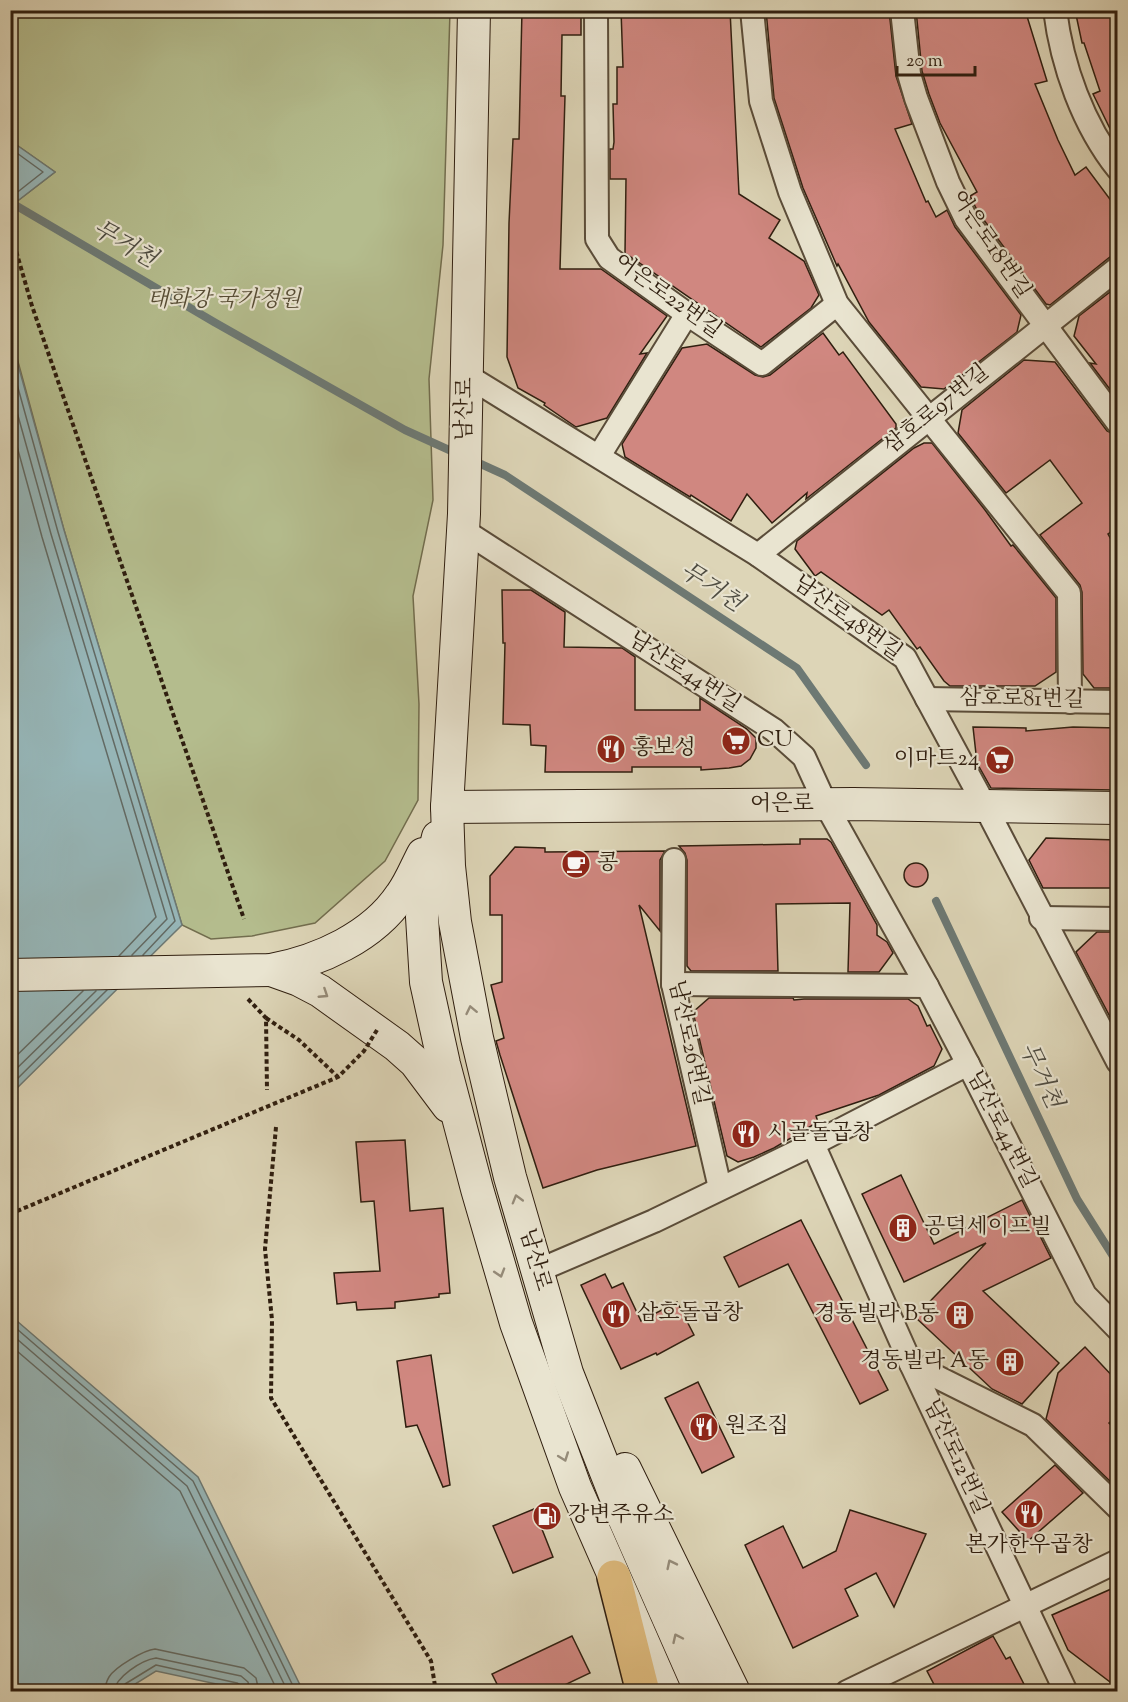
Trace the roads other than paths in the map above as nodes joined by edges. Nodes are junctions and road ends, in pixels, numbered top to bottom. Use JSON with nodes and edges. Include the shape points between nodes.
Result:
{"nodes":[{"id":1,"x":474,"y":10,"type":"edge"},
{"id":2,"x":596,"y":10,"type":"edge"},
{"id":3,"x":752,"y":10,"type":"edge"},
{"id":4,"x":902,"y":10,"type":"edge"},
{"id":5,"x":1055,"y":10,"type":"edge"},
{"id":6,"x":1118,"y":169,"type":"edge"},
{"id":7,"x":1118,"y":268,"type":"edge"},
{"id":8,"x":837,"y":304,"type":"junction"},
{"id":9,"x":687,"y":314,"type":"junction"},
{"id":10,"x":1045,"y":324,"type":"junction"},
{"id":11,"x":466,"y":375,"type":"junction"},
{"id":12,"x":927,"y":418,"type":"junction"},
{"id":13,"x":1118,"y":423,"type":"edge"},
{"id":14,"x":599,"y":456,"type":"junction"},
{"id":15,"x":464,"y":522,"type":"junction"},
{"id":16,"x":758,"y":555,"type":"junction"},
{"id":17,"x":927,"y":699,"type":"junction"},
{"id":18,"x":1070,"y":702,"type":"junction"},
{"id":19,"x":1118,"y":702,"type":"edge"},
{"id":20,"x":840,"y":805,"type":"junction"},
{"id":21,"x":974,"y":806,"type":"junction"},
{"id":22,"x":447,"y":807,"type":"junction"},
{"id":23,"x":1118,"y":808,"type":"edge"},
{"id":24,"x":674,"y":860,"type":"dead end"},
{"id":25,"x":422,"y":917,"type":"junction"},
{"id":26,"x":1041,"y":918,"type":"junction"},
{"id":27,"x":1118,"y":920,"type":"edge"},
{"id":28,"x":362,"y":934,"type":"junction"},
{"id":29,"x":271,"y":970,"type":"junction"},
{"id":30,"x":10,"y":975,"type":"edge"},
{"id":31,"x":464,"y":975,"type":"junction"},
{"id":32,"x":674,"y":984,"type":"junction"},
{"id":33,"x":927,"y":986,"type":"junction"},
{"id":34,"x":1118,"y":1062,"type":"edge"},
{"id":35,"x":968,"y":1064,"type":"junction"},
{"id":36,"x":462,"y":1134,"type":"junction"},
{"id":37,"x":813,"y":1143,"type":"junction"},
{"id":38,"x":720,"y":1188,"type":"junction"},
{"id":39,"x":537,"y":1271,"type":"junction"},
{"id":40,"x":1118,"y":1329,"type":"edge"},
{"id":41,"x":911,"y":1364,"type":"junction"},
{"id":42,"x":1118,"y":1508,"type":"edge"},
{"id":43,"x":1118,"y":1561,"type":"edge"},
{"id":44,"x":614,"y":1577,"type":"junction"},
{"id":45,"x":1025,"y":1604,"type":"junction"},
{"id":46,"x":643,"y":1692,"type":"edge"},
{"id":47,"x":665,"y":1692,"type":"edge"},
{"id":48,"x":701,"y":1692,"type":"edge"},
{"id":49,"x":734,"y":1692,"type":"edge"},
{"id":50,"x":847,"y":1692,"type":"edge"},
{"id":51,"x":1066,"y":1692,"type":"edge"}],
"edges":[{"from":1,"to":11,"type":"main road","name":"남산로"},
{"from":2,"to":9,"type":"street","name":"어은로22번길","via":[[597,239],[609,258]]},
{"from":3,"to":8,"type":"street","via":[[761,101],[790,192]]},
{"from":4,"to":10,"type":"street","name":"어은로18번길","via":[[909,74],[948,183],[966,219]]},
{"from":5,"to":6,"type":"street","via":[[1079,99],[1092,130]]},
{"from":7,"to":10,"type":"street","name":"삼호로97번길"},
{"from":8,"to":9,"type":"street","name":"어은로22번길","via":[[762,364]]},
{"from":8,"to":12,"type":"street"},
{"from":9,"to":14,"type":"street"},
{"from":10,"to":12,"type":"street","name":"삼호로97번길"},
{"from":10,"to":13,"type":"street","name":"어은로18번길"},
{"from":11,"to":14,"type":"street","name":"남산로48번길"},
{"from":11,"to":15,"type":"main road","name":"남산로"},
{"from":12,"to":16,"type":"street","name":"삼호로97번길"},
{"from":12,"to":18,"type":"street","via":[[1069,593]]},
{"from":14,"to":16,"type":"street","name":"남산로48번길"},
{"from":15,"to":20,"type":"street","name":"남산로44번길","via":[[774,730],[804,757]]},
{"from":15,"to":22,"type":"main road","name":"남산로"},
{"from":16,"to":17,"type":"street","name":"남산로48번길","via":[[905,658]]},
{"from":17,"to":18,"type":"street","name":"삼호로81번길"},
{"from":17,"to":21,"type":"street","name":"남산로48번길"},
{"from":18,"to":19,"type":"street","name":"삼호로81번길"},
{"from":20,"to":21,"type":"main road","name":"어은로"},
{"from":20,"to":22,"type":"main road","name":"어은로"},
{"from":20,"to":33,"type":"street","name":"남산로44번길"},
{"from":21,"to":23,"type":"main road","name":"어은로"},
{"from":21,"to":26,"type":"street","name":"남산로48번길"},
{"from":22,"to":25,"type":"main road","name":"남산로","via":[[432,856]]},
{"from":22,"to":28,"type":"main road","via":[[401,895]]},
{"from":22,"to":31,"type":"main road","name":"남산로","via":[[449,866]]},
{"from":24,"to":32,"type":"street","name":"남산로26번길"},
{"from":25,"to":28,"type":"main road","via":[[384,922]]},
{"from":25,"to":31,"type":"main road","via":[[439,928]]},
{"from":25,"to":36,"type":"main road","name":"남산로","via":[[426,982]]},
{"from":26,"to":27,"type":"street"},
{"from":26,"to":34,"type":"street","name":"남산로48번길"},
{"from":28,"to":29,"type":"main road","via":[[294,966]]},
{"from":29,"to":30,"type":"main road","via":[[240,984]]},
{"from":29,"to":36,"type":"main road","one_way":true,"via":[[320,991],[415,1062]]},
{"from":39,"to":31,"type":"main road","name":"남산로","one_way":true,"via":[[499,1133]]},
{"from":32,"to":33,"type":"street"},
{"from":32,"to":38,"type":"street","name":"남산로26번길"},
{"from":33,"to":35,"type":"street","name":"남산로44번길"},
{"from":35,"to":37,"type":"street"},
{"from":35,"to":40,"type":"street","name":"남산로44번길","via":[[1084,1295]]},
{"from":36,"to":44,"type":"main road","name":"남산로","one_way":true,"via":[[516,1323],[575,1487]]},
{"from":37,"to":38,"type":"street"},
{"from":37,"to":41,"type":"street","name":"남산로12번길"},
{"from":38,"to":39,"type":"street"},
{"from":48,"to":39,"type":"main road","name":"남산로","one_way":true,"via":[[592,1441]]},
{"from":49,"to":39,"type":"main road","one_way":true,"via":[[609,1436]]},
{"from":41,"to":42,"type":"street","via":[[1034,1425]]},
{"from":41,"to":45,"type":"street","name":"남산로12번길"},
{"from":43,"to":45,"type":"street"},
{"from":44,"to":46,"type":"main road"},
{"from":44,"to":47,"type":"main road","name":"남산로"},
{"from":45,"to":50,"type":"street"},
{"from":45,"to":51,"type":"street","name":"남산로12번길"}]}
